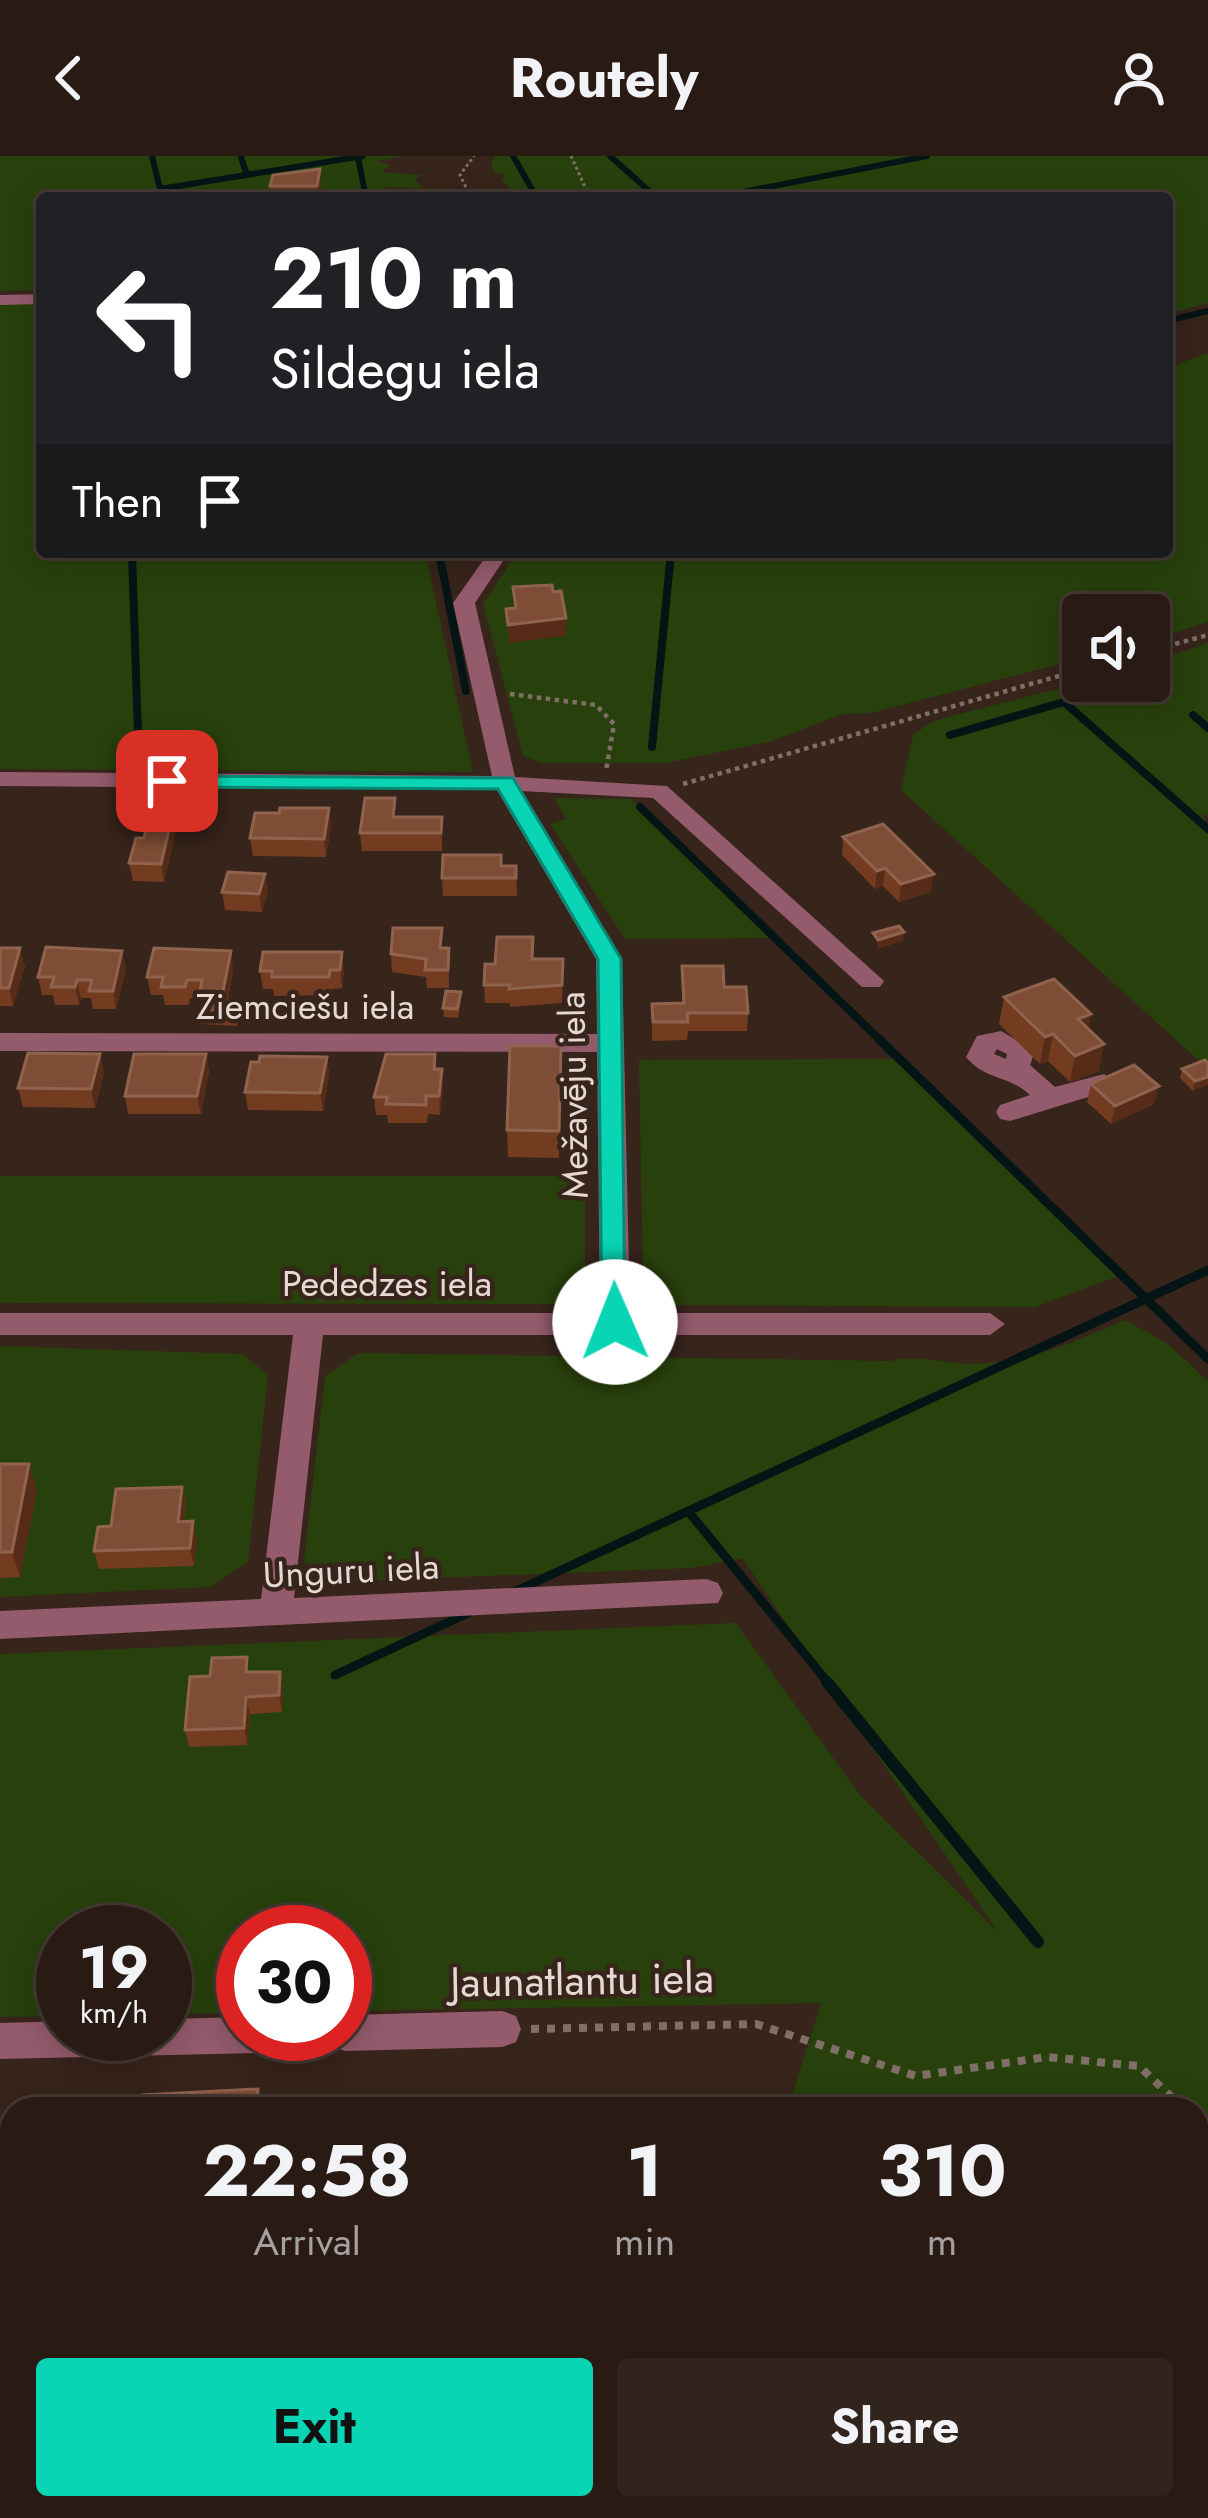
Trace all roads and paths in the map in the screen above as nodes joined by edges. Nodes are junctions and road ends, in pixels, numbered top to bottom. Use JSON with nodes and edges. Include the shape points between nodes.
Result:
{"nodes":[{"id":1,"x":473,"y":156,"type":"edge"},
{"id":2,"x":572,"y":156,"type":"edge"},
{"id":3,"x":468,"y":192,"type":"edge"},
{"id":4,"x":587,"y":192,"type":"edge"},
{"id":5,"x":36,"y":299,"type":"edge"},
{"id":6,"x":0,"y":300,"type":"edge"},
{"id":7,"x":495,"y":558,"type":"edge"},
{"id":8,"x":1208,"y":635,"type":"edge"},
{"id":9,"x":1170,"y":645,"type":"edge"},
{"id":10,"x":1062,"y":675,"type":"edge"},
{"id":11,"x":485,"y":694,"type":"junction"},
{"id":12,"x":0,"y":779,"type":"edge"},
{"id":13,"x":505,"y":783,"type":"junction"},
{"id":14,"x":604,"y":787,"type":"junction"},
{"id":15,"x":659,"y":791,"type":"junction"},
{"id":16,"x":871,"y":981,"type":"dead end"},
{"id":17,"x":0,"y":1042,"type":"edge"},
{"id":18,"x":610,"y":1043,"type":"junction"},
{"id":19,"x":1016,"y":1067,"type":"dead end"},
{"id":20,"x":1103,"y":1083,"type":"edge"},
{"id":21,"x":1050,"y":1098,"type":"junction"},
{"id":22,"x":1010,"y":1112,"type":"dead end"},
{"id":23,"x":310,"y":1322,"type":"junction"},
{"id":24,"x":615,"y":1322,"type":"junction"},
{"id":25,"x":0,"y":1324,"type":"edge"},
{"id":26,"x":990,"y":1324,"type":"dead end"},
{"id":27,"x":706,"y":1593,"type":"dead end"},
{"id":28,"x":276,"y":1612,"type":"junction"},
{"id":29,"x":0,"y":1625,"type":"edge"},
{"id":30,"x":502,"y":2029,"type":"joint"},
{"id":31,"x":372,"y":2032,"type":"edge"},
{"id":32,"x":216,"y":2036,"type":"edge"},
{"id":33,"x":0,"y":2041,"type":"edge"},
{"id":34,"x":1171,"y":2097,"type":"edge"}],
"edges":[{"from":1,"to":3,"type":"path","via":[[460,176]]},
{"from":2,"to":4,"type":"path"},
{"from":5,"to":6,"type":"street"},
{"from":7,"to":11,"type":"street","name":"Mežavēju iela","via":[[464,602]]},
{"from":8,"to":9,"type":"path"},
{"from":10,"to":15,"type":"path"},
{"from":11,"to":13,"type":"street","name":"Mežavēju iela"},
{"from":11,"to":14,"type":"path","via":[[596,705],[614,724]]},
{"from":12,"to":13,"type":"street"},
{"from":13,"to":14,"type":"street"},
{"from":13,"to":18,"type":"street","name":"Mežavēju iela","via":[[609,959]]},
{"from":14,"to":15,"type":"street"},
{"from":15,"to":16,"type":"street"},
{"from":17,"to":18,"type":"street","name":"Ziemciešu iela"},
{"from":18,"to":24,"type":"street","name":"Mežavēju iela"},
{"from":19,"to":21,"type":"street"},
{"from":20,"to":21,"type":"street"},
{"from":21,"to":22,"type":"street"},
{"from":23,"to":24,"type":"street","name":"Pededzes iela"},
{"from":23,"to":25,"type":"street","name":"Pededzes iela"},
{"from":23,"to":28,"type":"street"},
{"from":24,"to":26,"type":"street","name":"Pededzes iela"},
{"from":27,"to":28,"type":"street","name":"Unguru iela"},
{"from":28,"to":29,"type":"street","name":"Unguru iela"},
{"from":30,"to":31,"type":"street","name":"Jaunatlantu iela"},
{"from":30,"to":34,"type":"path","name":"Jaunatlantu iela","via":[[756,2024],[916,2076],[1047,2057],[1139,2066]]},
{"from":32,"to":33,"type":"street"}]}
